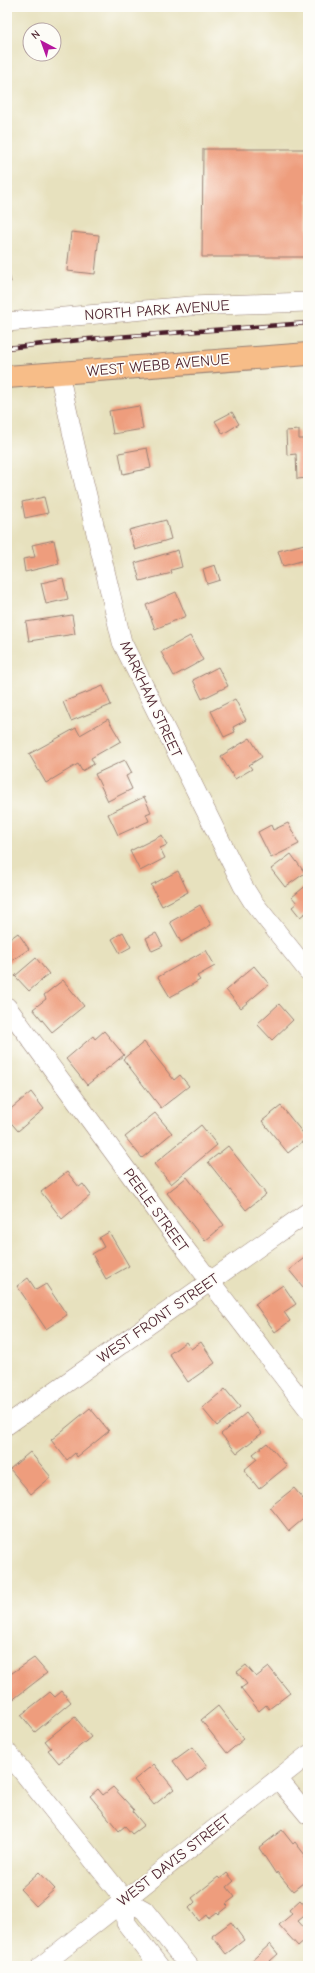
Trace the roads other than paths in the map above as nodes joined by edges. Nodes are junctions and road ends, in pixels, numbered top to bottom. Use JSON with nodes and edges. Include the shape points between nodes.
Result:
{"nodes":[{"id":1,"x":308,"y":302,"type":"edge"},
{"id":2,"x":7,"y":322,"type":"edge"},
{"id":3,"x":308,"y":354,"type":"edge"},
{"id":4,"x":59,"y":373,"type":"junction"},
{"id":5,"x":7,"y":377,"type":"edge"},
{"id":6,"x":308,"y":971,"type":"edge"},
{"id":7,"x":7,"y":1007,"type":"edge"},
{"id":8,"x":308,"y":1212,"type":"edge"},
{"id":9,"x":209,"y":1282,"type":"junction"},
{"id":10,"x":308,"y":1409,"type":"edge"},
{"id":11,"x":7,"y":1425,"type":"edge"},
{"id":12,"x":7,"y":1752,"type":"edge"},
{"id":13,"x":308,"y":1755,"type":"edge"},
{"id":14,"x":278,"y":1779,"type":"junction"},
{"id":15,"x":308,"y":1815,"type":"edge"},
{"id":16,"x":124,"y":1899,"type":"junction"},
{"id":17,"x":41,"y":1966,"type":"edge"},
{"id":18,"x":159,"y":1966,"type":"edge"},
{"id":19,"x":189,"y":1966,"type":"edge"}],
"edges":[{"from":1,"to":2,"type":"street","name":"NORTH PARK AVENUE","via":[[190,306]]},
{"from":3,"to":4,"type":"highway","name":"WEST WEBB AVENUE"},
{"from":4,"to":5,"type":"highway","name":"WEST WEBB AVENUE"},
{"from":4,"to":6,"type":"street","name":"MARKHAM STREET","via":[[122,642],[243,886]]},
{"from":7,"to":9,"type":"street","name":"PEELE STREET"},
{"from":8,"to":9,"type":"street","name":"WEST FRONT STREET"},
{"from":9,"to":10,"type":"street","name":"PEELE STREET"},
{"from":9,"to":11,"type":"street","name":"WEST FRONT STREET"},
{"from":12,"to":16,"type":"street"},
{"from":13,"to":14,"type":"street","name":"WEST DAVIS STREET"},
{"from":14,"to":15,"type":"street"},
{"from":14,"to":16,"type":"street","name":"WEST DAVIS STREET"},
{"from":16,"to":17,"type":"street","name":"WEST DAVIS STREET"},
{"from":16,"to":18,"type":"street","via":[[126,1923]]},
{"from":16,"to":19,"type":"street","via":[[144,1910]]}]}
